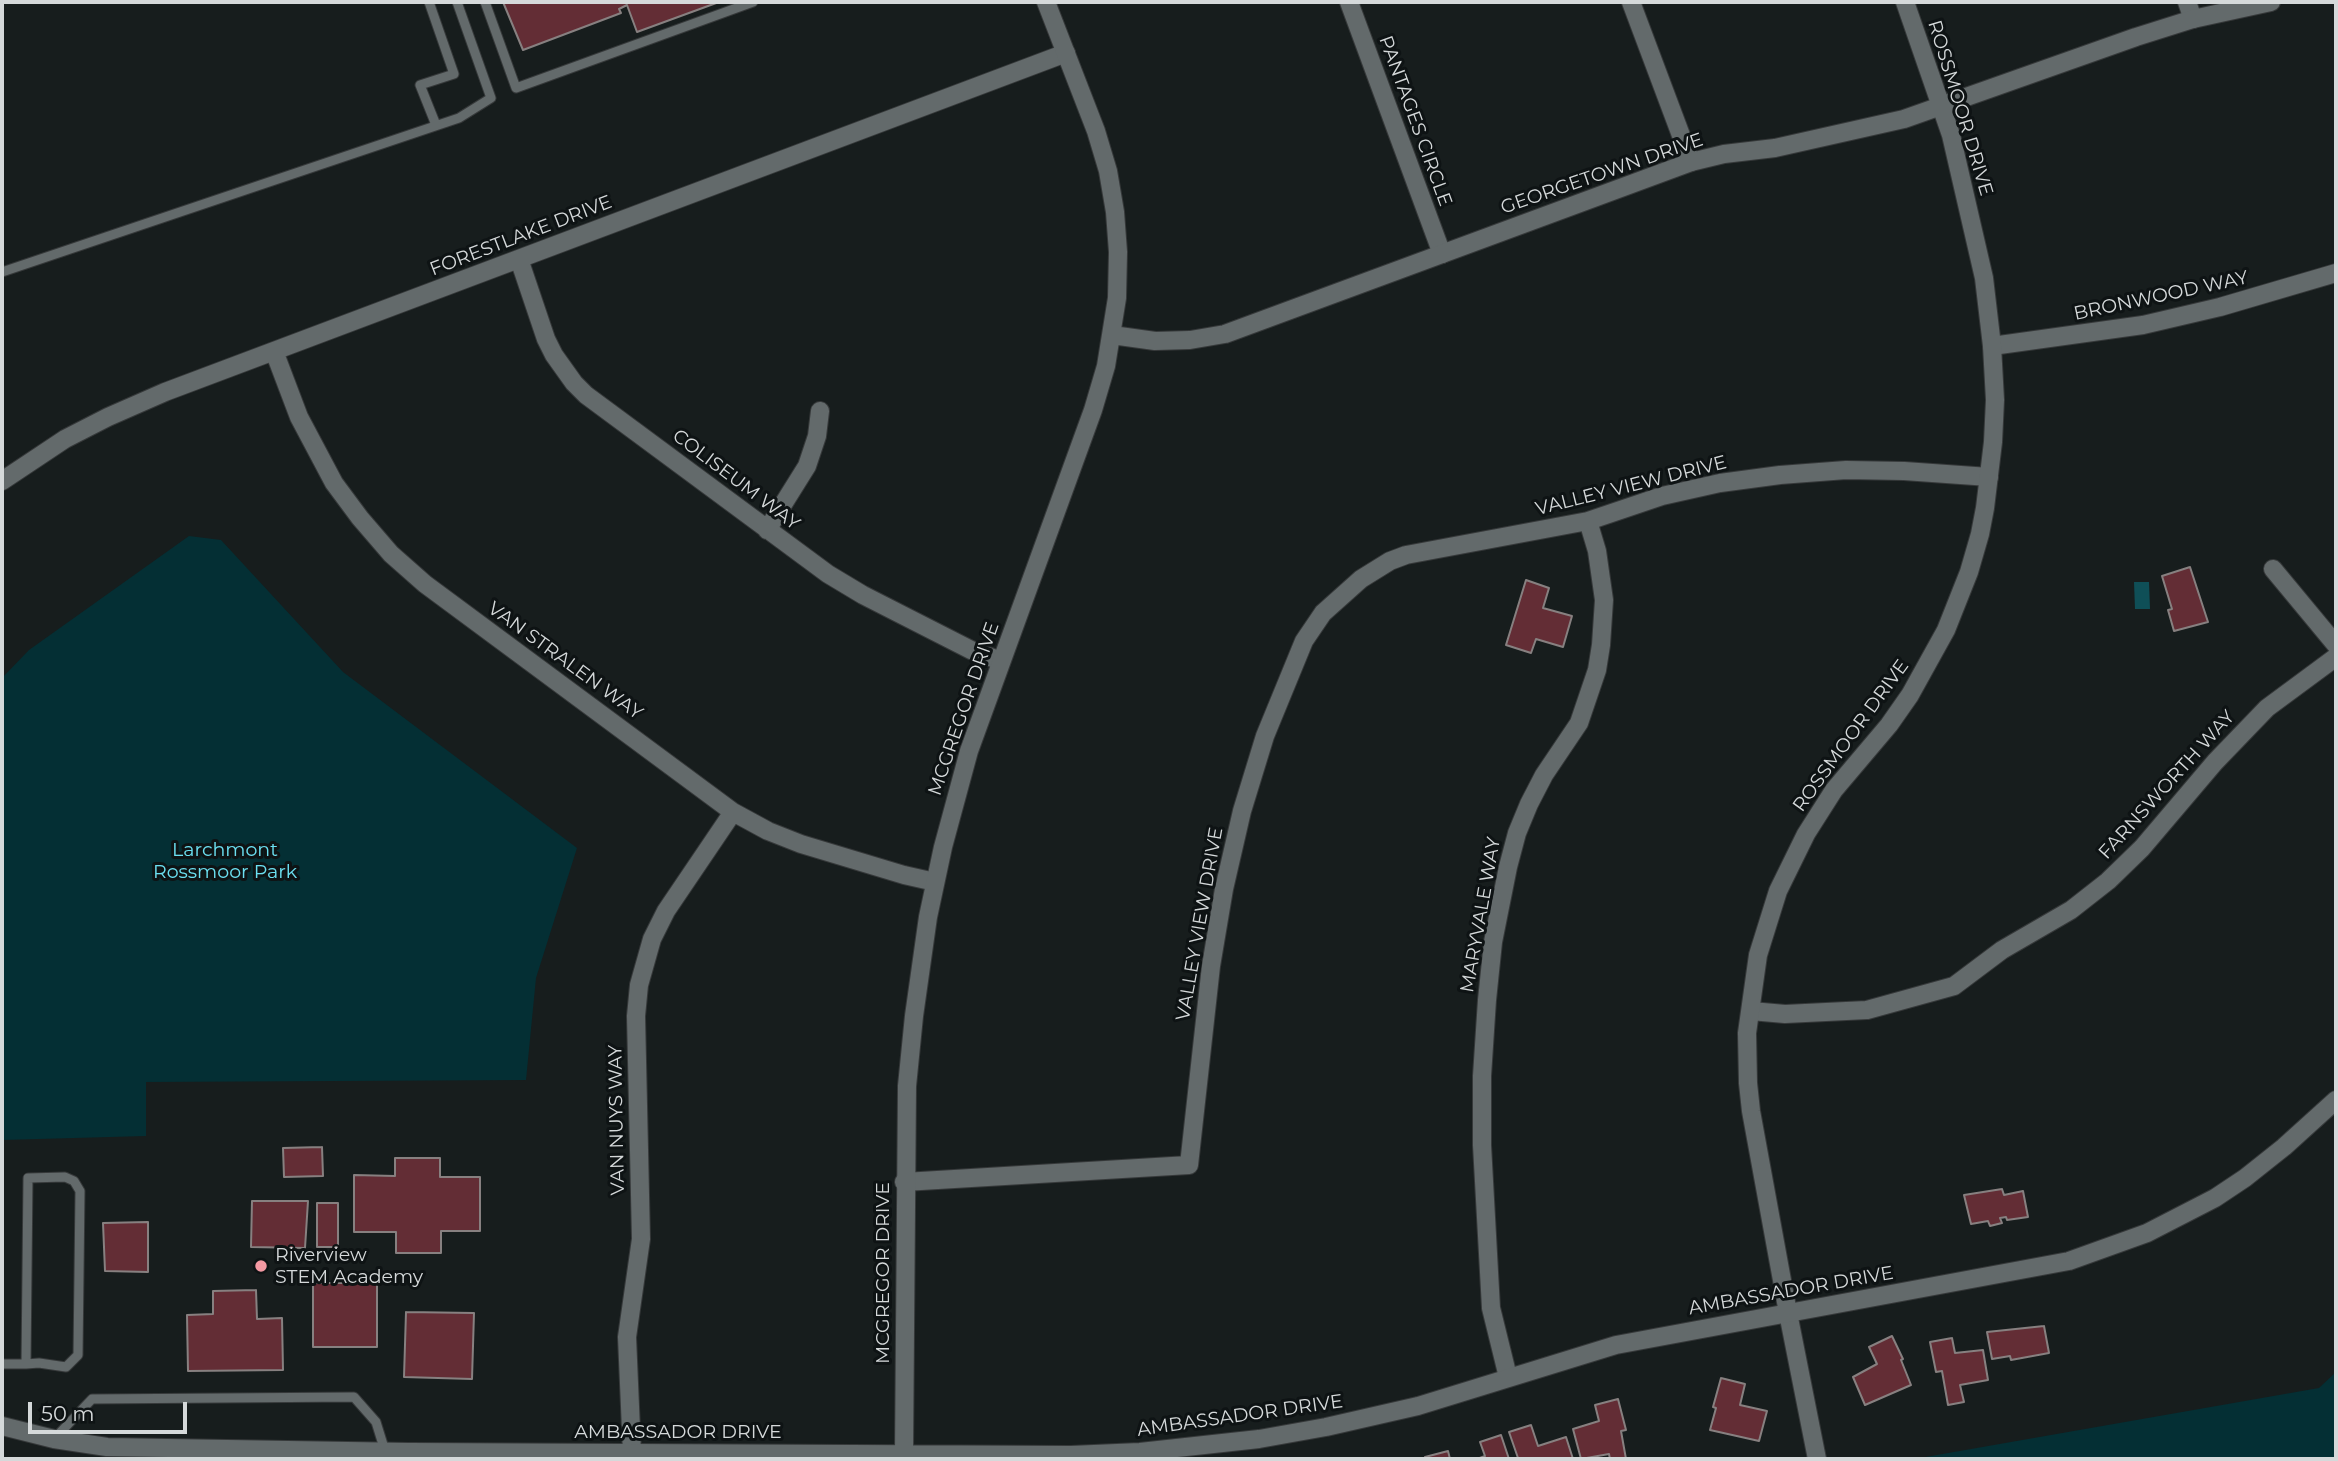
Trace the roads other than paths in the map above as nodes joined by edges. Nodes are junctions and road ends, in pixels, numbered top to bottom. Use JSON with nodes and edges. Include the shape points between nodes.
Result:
{"nodes":[{"id":1,"x":429,"y":2,"type":"edge"},
{"id":2,"x":457,"y":2,"type":"edge"},
{"id":3,"x":485,"y":2,"type":"edge"},
{"id":4,"x":753,"y":2,"type":"edge"},
{"id":5,"x":1046,"y":2,"type":"edge"},
{"id":6,"x":1349,"y":2,"type":"edge"},
{"id":7,"x":1631,"y":2,"type":"edge"},
{"id":8,"x":1905,"y":2,"type":"edge"},
{"id":9,"x":2271,"y":2,"type":"edge"},
{"id":10,"x":2190,"y":10,"type":"edge"},
{"id":11,"x":1066,"y":53,"type":"junction"},
{"id":12,"x":1939,"y":106,"type":"junction"},
{"id":13,"x":436,"y":125,"type":"junction"},
{"id":14,"x":1691,"y":162,"type":"junction"},
{"id":15,"x":1442,"y":254,"type":"junction"},
{"id":16,"x":519,"y":259,"type":"junction"},
{"id":17,"x":2,"y":272,"type":"edge"},
{"id":18,"x":2336,"y":274,"type":"edge"},
{"id":19,"x":1112,"y":335,"type":"junction"},
{"id":20,"x":1992,"y":346,"type":"junction"},
{"id":21,"x":274,"y":351,"type":"junction"},
{"id":22,"x":820,"y":411,"type":"dead end"},
{"id":23,"x":1989,"y":477,"type":"junction"},
{"id":24,"x":2,"y":481,"type":"edge"},
{"id":25,"x":1588,"y":521,"type":"junction"},
{"id":26,"x":767,"y":530,"type":"junction"},
{"id":27,"x":2273,"y":569,"type":"dead end"},
{"id":28,"x":2336,"y":645,"type":"edge"},
{"id":29,"x":2336,"y":657,"type":"edge"},
{"id":30,"x":1001,"y":661,"type":"junction"},
{"id":31,"x":733,"y":812,"type":"junction"},
{"id":32,"x":935,"y":881,"type":"junction"},
{"id":33,"x":1751,"y":1011,"type":"junction"},
{"id":34,"x":2336,"y":1100,"type":"edge"},
{"id":35,"x":904,"y":1182,"type":"junction"},
{"id":36,"x":1788,"y":1313,"type":"junction"},
{"id":37,"x":2,"y":1364,"type":"edge"},
{"id":38,"x":26,"y":1364,"type":"junction"},
{"id":39,"x":1508,"y":1377,"type":"junction"},
{"id":40,"x":2,"y":1426,"type":"edge"},
{"id":41,"x":54,"y":1439,"type":"junction"},
{"id":42,"x":385,"y":1451,"type":"junction"},
{"id":43,"x":632,"y":1453,"type":"junction"},
{"id":44,"x":904,"y":1453,"type":"junction"},
{"id":45,"x":410,"y":1456,"type":"edge"},
{"id":46,"x":1817,"y":1459,"type":"edge"}],
"edges":[{"from":1,"to":13,"type":"lane","via":[[454,74],[420,85]]},
{"from":2,"to":13,"type":"lane","via":[[491,98],[459,118]]},
{"from":3,"to":4,"type":"lane","via":[[516,88]]},
{"from":5,"to":11,"type":"street","name":"MCGREGOR DRIVE"},
{"from":6,"to":15,"type":"street","name":"PANTAGES CIRCLE"},
{"from":7,"to":14,"type":"street"},
{"from":8,"to":12,"type":"street","name":"ROSSMOOR DRIVE"},
{"from":9,"to":10,"type":"street","name":"GEORGETOWN DRIVE"},
{"from":10,"to":12,"type":"street","name":"GEORGETOWN DRIVE"},
{"from":11,"to":16,"type":"street","name":"FORESTLAKE DRIVE"},
{"from":11,"to":19,"type":"street","name":"MCGREGOR DRIVE","via":[[1096,131],[1115,212],[1117,298]]},
{"from":12,"to":14,"type":"street","name":"GEORGETOWN DRIVE","via":[[1904,119]]},
{"from":12,"to":20,"type":"street","name":"ROSSMOOR DRIVE","via":[[1969,206]]},
{"from":13,"to":17,"type":"lane"},
{"from":14,"to":15,"type":"street","name":"GEORGETOWN DRIVE"},
{"from":15,"to":19,"type":"street","name":"GEORGETOWN DRIVE","via":[[1225,334],[1155,341]]},
{"from":16,"to":21,"type":"street","name":"FORESTLAKE DRIVE"},
{"from":16,"to":26,"type":"street","name":"COLISEUM WAY","via":[[546,339],[574,383]]},
{"from":18,"to":20,"type":"street","name":"BRONWOOD WAY","via":[[2143,325]]},
{"from":19,"to":30,"type":"street","name":"MCGREGOR DRIVE","via":[[1093,411]]},
{"from":20,"to":23,"type":"street","name":"ROSSMOOR DRIVE","via":[[1995,400]]},
{"from":21,"to":24,"type":"street","name":"FORESTLAKE DRIVE","via":[[108,417]]},
{"from":21,"to":31,"type":"street","name":"VAN STRALEN WAY","via":[[299,417],[334,482],[391,554]]},
{"from":22,"to":26,"type":"street","via":[[807,466]]},
{"from":23,"to":25,"type":"street","name":"VALLEY VIEW DRIVE","via":[[1846,470],[1780,475],[1662,496]]},
{"from":23,"to":33,"type":"street","name":"ROSSMOOR DRIVE","via":[[1969,572],[1946,630],[1910,695],[1834,790],[1788,867],[1758,955]]},
{"from":25,"to":35,"type":"street","name":"VALLEY VIEW DRIVE","via":[[1390,561],[1347,589],[1304,641],[1265,736],[1224,889],[1189,1165]]},
{"from":25,"to":39,"type":"street","name":"MARYVALE WAY","via":[[1604,600],[1597,670],[1579,723],[1544,775],[1517,833],[1493,942],[1487,1000],[1482,1145],[1491,1308]]},
{"from":26,"to":30,"type":"street","name":"COLISEUM WAY","via":[[863,595]]},
{"from":27,"to":28,"type":"street"},
{"from":29,"to":33,"type":"street","name":"FARNSWORTH WAY","via":[[2267,708],[2108,881],[1954,986],[1867,1010]]},
{"from":30,"to":32,"type":"street","name":"MCGREGOR DRIVE","via":[[969,751]]},
{"from":31,"to":32,"type":"street","name":"VAN STRALEN WAY","via":[[801,844]]},
{"from":31,"to":43,"type":"street","name":"VAN NUYS WAY","via":[[666,911],[652,939],[639,985],[640,1239],[627,1338]]},
{"from":32,"to":35,"type":"street","name":"MCGREGOR DRIVE","via":[[914,1016]]},
{"from":33,"to":36,"type":"street","name":"ROSSMOOR DRIVE","via":[[1747,1059],[1751,1111]]},
{"from":34,"to":36,"type":"street","name":"AMBASSADOR DRIVE","via":[[2245,1178],[2189,1213],[2122,1243],[2069,1261]]},
{"from":35,"to":44,"type":"street","name":"MCGREGOR DRIVE"},
{"from":36,"to":39,"type":"street","name":"AMBASSADOR DRIVE","via":[[1616,1346]]},
{"from":36,"to":46,"type":"street","name":"ROSSMOOR DRIVE"},
{"from":37,"to":38,"type":"lane"},
{"from":38,"to":38,"type":"lane","via":[[66,1367],[78,1355],[80,1191],[65,1177],[29,1178]]},
{"from":39,"to":44,"type":"street","name":"AMBASSADOR DRIVE","via":[[1369,1418],[1192,1448],[1071,1455]]},
{"from":40,"to":41,"type":"street","name":"AMBASSADOR DRIVE"},
{"from":41,"to":42,"type":"street","name":"AMBASSADOR DRIVE","via":[[107,1447]]},
{"from":41,"to":42,"type":"lane","via":[[92,1399],[354,1398],[376,1422]]},
{"from":42,"to":45,"type":"street","name":"AMBASSADOR DRIVE"},
{"from":43,"to":44,"type":"street","name":"AMBASSADOR DRIVE"},
{"from":43,"to":45,"type":"street","name":"AMBASSADOR DRIVE"}]}
